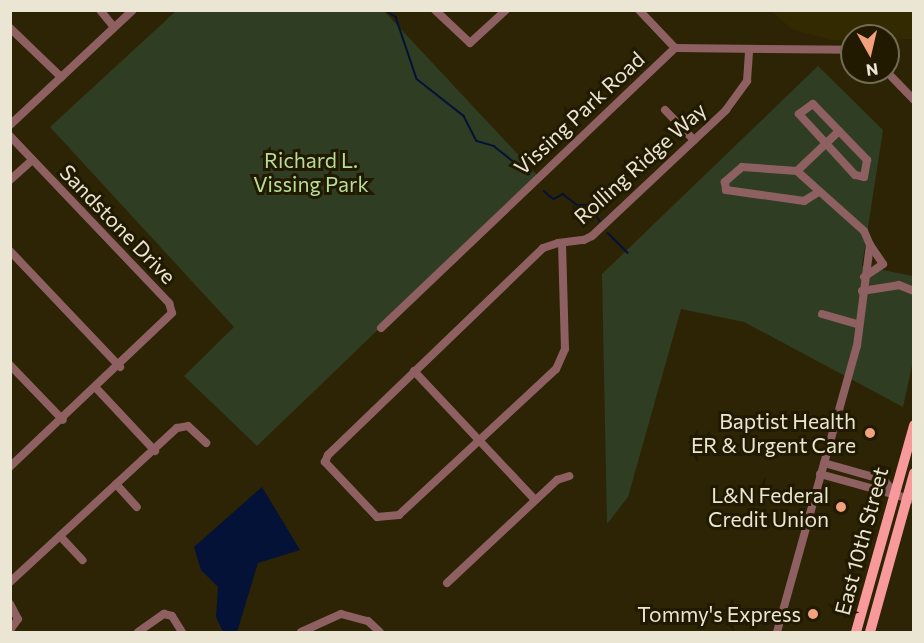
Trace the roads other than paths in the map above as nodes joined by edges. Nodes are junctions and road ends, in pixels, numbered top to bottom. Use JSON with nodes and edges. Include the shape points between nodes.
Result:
{"nodes":[{"id":1,"x":100,"y":10,"type":"edge"},
{"id":2,"x":133,"y":10,"type":"edge"},
{"id":3,"x":435,"y":10,"type":"edge"},
{"id":4,"x":507,"y":10,"type":"edge"},
{"id":5,"x":639,"y":10,"type":"edge"},
{"id":6,"x":114,"y":27,"type":"junction"},
{"id":7,"x":10,"y":28,"type":"edge"},
{"id":8,"x":675,"y":48,"type":"junction"},
{"id":9,"x":749,"y":49,"type":"junction"},
{"id":10,"x":840,"y":50,"type":"edge"},
{"id":11,"x":61,"y":77,"type":"junction"},
{"id":12,"x":899,"y":84,"type":"edge"},
{"id":13,"x":914,"y":100,"type":"edge"},
{"id":14,"x":665,"y":110,"type":"dead end"},
{"id":15,"x":10,"y":125,"type":"edge"},
{"id":16,"x":839,"y":131,"type":"junction"},
{"id":17,"x":10,"y":136,"type":"edge"},
{"id":18,"x":694,"y":140,"type":"junction"},
{"id":19,"x":826,"y":144,"type":"junction"},
{"id":20,"x":32,"y":160,"type":"junction"},
{"id":21,"x":797,"y":171,"type":"junction"},
{"id":22,"x":10,"y":180,"type":"edge"},
{"id":23,"x":817,"y":193,"type":"junction"},
{"id":24,"x":562,"y":243,"type":"junction"},
{"id":25,"x":870,"y":244,"type":"junction"},
{"id":26,"x":10,"y":250,"type":"edge"},
{"id":27,"x":864,"y":277,"type":"junction"},
{"id":28,"x":862,"y":291,"type":"junction"},
{"id":29,"x":914,"y":291,"type":"edge"},
{"id":30,"x":822,"y":314,"type":"dead end"},
{"id":31,"x":856,"y":324,"type":"junction"},
{"id":32,"x":381,"y":328,"type":"dead end"},
{"id":33,"x":10,"y":365,"type":"edge"},
{"id":34,"x":120,"y":366,"type":"junction"},
{"id":35,"x":414,"y":371,"type":"junction"},
{"id":36,"x":97,"y":389,"type":"junction"},
{"id":37,"x":63,"y":420,"type":"junction"},
{"id":38,"x":914,"y":425,"type":"edge"},
{"id":39,"x":479,"y":440,"type":"junction"},
{"id":40,"x":206,"y":443,"type":"dead end"},
{"id":41,"x":155,"y":451,"type":"junction"},
{"id":42,"x":824,"y":463,"type":"junction"},
{"id":43,"x":15,"y":465,"type":"edge"},
{"id":44,"x":914,"y":473,"type":"edge"},
{"id":45,"x":820,"y":474,"type":"junction"},
{"id":46,"x":569,"y":476,"type":"dead end"},
{"id":47,"x":116,"y":484,"type":"junction"},
{"id":48,"x":895,"y":494,"type":"junction"},
{"id":49,"x":910,"y":499,"type":"edge"},
{"id":50,"x":535,"y":500,"type":"junction"},
{"id":51,"x":137,"y":507,"type":"dead end"},
{"id":52,"x":60,"y":536,"type":"junction"},
{"id":53,"x":82,"y":560,"type":"dead end"},
{"id":54,"x":10,"y":582,"type":"edge"},
{"id":55,"x":447,"y":582,"type":"dead end"},
{"id":56,"x":10,"y":604,"type":"edge"},
{"id":57,"x":10,"y":630,"type":"edge"},
{"id":58,"x":138,"y":633,"type":"edge"},
{"id":59,"x":182,"y":633,"type":"edge"},
{"id":60,"x":301,"y":633,"type":"edge"},
{"id":61,"x":380,"y":633,"type":"edge"},
{"id":62,"x":777,"y":633,"type":"edge"},
{"id":63,"x":856,"y":633,"type":"edge"},
{"id":64,"x":870,"y":633,"type":"edge"}],
"edges":[{"from":1,"to":6,"type":"street"},
{"from":2,"to":6,"type":"street"},
{"from":3,"to":4,"type":"street","via":[[470,43]]},
{"from":5,"to":8,"type":"street"},
{"from":6,"to":11,"type":"street"},
{"from":7,"to":11,"type":"street"},
{"from":8,"to":9,"type":"street","name":"Vissing Park Road"},
{"from":8,"to":32,"type":"street","name":"Vissing Park Road"},
{"from":9,"to":10,"type":"street","name":"Vissing Park Road"},
{"from":9,"to":18,"type":"street","name":"Rolling Ridge Way","via":[[744,87]]},
{"from":11,"to":15,"type":"street"},
{"from":12,"to":13,"type":"street"},
{"from":14,"to":18,"type":"street"},
{"from":16,"to":19,"type":"street"},
{"from":16,"to":19,"type":"street","via":[[813,104],[799,114]]},
{"from":16,"to":19,"type":"street","via":[[867,160],[864,177],[855,175]]},
{"from":17,"to":20,"type":"street","name":"Sandstone Drive"},
{"from":18,"to":24,"type":"street","name":"Rolling Ridge Way","via":[[592,236]]},
{"from":19,"to":21,"type":"street"},
{"from":20,"to":22,"type":"street"},
{"from":20,"to":34,"type":"street","name":"Sandstone Drive","via":[[171,307],[170,319]]},
{"from":21,"to":23,"type":"street"},
{"from":21,"to":23,"type":"street","via":[[742,166],[725,182],[726,190],[804,201]]},
{"from":23,"to":25,"type":"street","via":[[864,231]]},
{"from":24,"to":35,"type":"street","name":"Rolling Ridge Way","via":[[543,248]]},
{"from":24,"to":39,"type":"street","via":[[565,349],[556,369]]},
{"from":25,"to":27,"type":"street"},
{"from":25,"to":27,"type":"street","via":[[883,264]]},
{"from":26,"to":34,"type":"street"},
{"from":27,"to":28,"type":"street"},
{"from":28,"to":29,"type":"street","via":[[899,285]]},
{"from":28,"to":31,"type":"street"},
{"from":30,"to":31,"type":"street"},
{"from":31,"to":42,"type":"street","via":[[857,346]]},
{"from":33,"to":37,"type":"street"},
{"from":34,"to":36,"type":"street","name":"Sandstone Drive"},
{"from":35,"to":39,"type":"street"},
{"from":35,"to":39,"type":"street","name":"Rolling Ridge Way","via":[[325,462],[369,511],[383,519],[399,515]]},
{"from":36,"to":37,"type":"street","name":"Sandstone Drive"},
{"from":36,"to":41,"type":"street"},
{"from":37,"to":43,"type":"street","name":"Sandstone Drive"},
{"from":38,"to":48,"type":"main road","name":"East 10th Street"},
{"from":39,"to":50,"type":"street"},
{"from":40,"to":41,"type":"street","via":[[184,425]]},
{"from":41,"to":47,"type":"street"},
{"from":42,"to":45,"type":"street"},
{"from":42,"to":48,"type":"street","via":[[884,480]]},
{"from":44,"to":49,"type":"main road","name":"East 10th Street"},
{"from":45,"to":48,"type":"street"},
{"from":45,"to":62,"type":"street"},
{"from":46,"to":50,"type":"street"},
{"from":47,"to":51,"type":"street"},
{"from":47,"to":52,"type":"street"},
{"from":48,"to":49,"type":"street"},
{"from":48,"to":63,"type":"main road","name":"East 10th Street"},
{"from":49,"to":64,"type":"main road","name":"East 10th Street"},
{"from":50,"to":55,"type":"street"},
{"from":52,"to":53,"type":"street"},
{"from":52,"to":54,"type":"street"},
{"from":56,"to":57,"type":"street","via":[[18,619]]},
{"from":58,"to":59,"type":"street","via":[[164,614],[172,616]]},
{"from":60,"to":61,"type":"street","via":[[341,614],[368,621]]}]}
